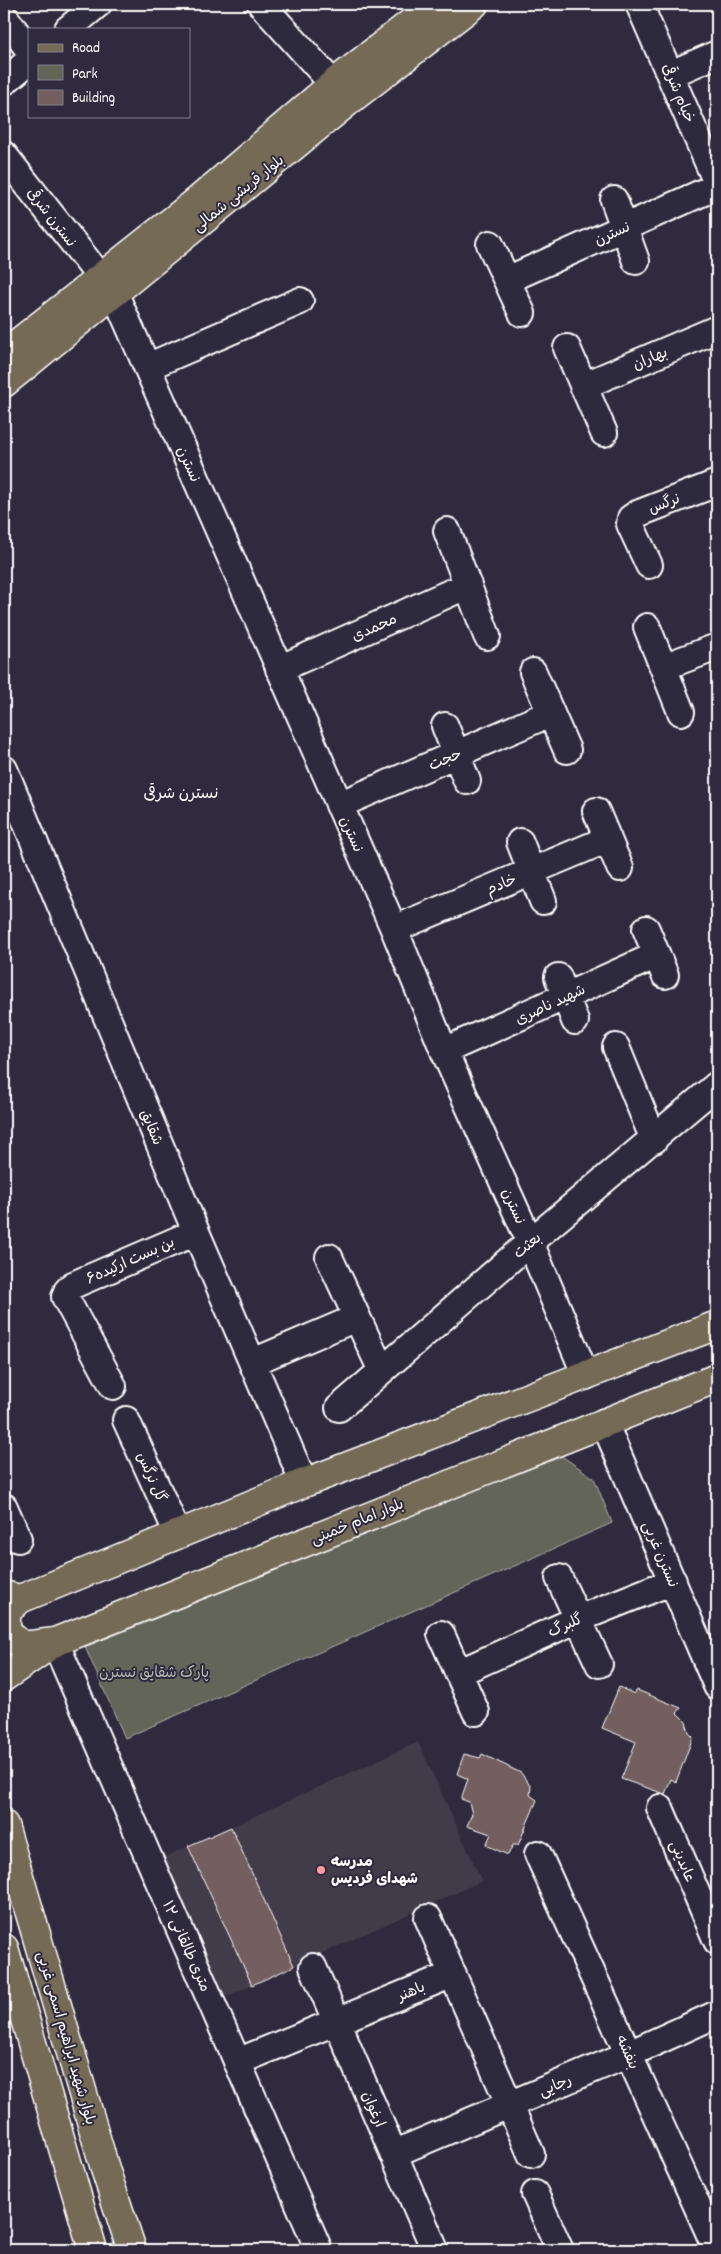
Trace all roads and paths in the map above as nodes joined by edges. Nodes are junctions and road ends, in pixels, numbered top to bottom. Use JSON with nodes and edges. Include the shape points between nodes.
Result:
{"nodes":[{"id":1,"x":98,"y":4,"type":"edge"},
{"id":2,"x":261,"y":4,"type":"edge"},
{"id":3,"x":435,"y":4,"type":"edge"},
{"id":4,"x":474,"y":4,"type":"edge"},
{"id":5,"x":639,"y":4,"type":"edge"},
{"id":6,"x":6,"y":19,"type":"dead end"},
{"id":7,"x":69,"y":28,"type":"edge"},
{"id":8,"x":28,"y":49,"type":"edge"},
{"id":9,"x":717,"y":54,"type":"edge"},
{"id":10,"x":28,"y":62,"type":"edge"},
{"id":11,"x":671,"y":74,"type":"junction"},
{"id":12,"x":4,"y":82,"type":"edge"},
{"id":13,"x":334,"y":84,"type":"junction"},
{"id":14,"x":4,"y":155,"type":"edge"},
{"id":15,"x":717,"y":184,"type":"edge"},
{"id":16,"x":614,"y":200,"type":"dead end"},
{"id":17,"x":202,"y":210,"type":"junction"},
{"id":18,"x":624,"y":228,"type":"junction"},
{"id":19,"x":490,"y":244,"type":"dead end"},
{"id":20,"x":636,"y":261,"type":"dead end"},
{"id":21,"x":507,"y":280,"type":"junction"},
{"id":22,"x":108,"y":286,"type":"junction"},
{"id":23,"x":300,"y":301,"type":"dead end"},
{"id":24,"x":522,"y":313,"type":"dead end"},
{"id":25,"x":717,"y":329,"type":"edge"},
{"id":26,"x":567,"y":348,"type":"dead end"},
{"id":27,"x":4,"y":354,"type":"edge"},
{"id":28,"x":146,"y":367,"type":"junction"},
{"id":29,"x":4,"y":383,"type":"edge"},
{"id":30,"x":583,"y":386,"type":"junction"},
{"id":31,"x":604,"y":433,"type":"dead end"},
{"id":32,"x":717,"y":483,"type":"edge"},
{"id":33,"x":448,"y":531,"type":"dead end"},
{"id":34,"x":649,"y":565,"type":"dead end"},
{"id":35,"x":468,"y":585,"type":"junction"},
{"id":36,"x":647,"y":627,"type":"dead end"},
{"id":37,"x":487,"y":636,"type":"dead end"},
{"id":38,"x":717,"y":647,"type":"edge"},
{"id":39,"x":663,"y":667,"type":"junction"},
{"id":40,"x":279,"y":669,"type":"junction"},
{"id":41,"x":533,"y":672,"type":"dead end"},
{"id":42,"x":681,"y":712,"type":"dead end"},
{"id":43,"x":551,"y":713,"type":"junction"},
{"id":44,"x":445,"y":726,"type":"dead end"},
{"id":45,"x":568,"y":750,"type":"dead end"},
{"id":46,"x":456,"y":754,"type":"junction"},
{"id":47,"x":4,"y":769,"type":"edge"},
{"id":48,"x":467,"y":781,"type":"dead end"},
{"id":49,"x":339,"y":805,"type":"junction"},
{"id":50,"x":596,"y":810,"type":"dead end"},
{"id":51,"x":608,"y":839,"type":"junction"},
{"id":52,"x":520,"y":842,"type":"dead end"},
{"id":53,"x":620,"y":868,"type":"dead end"},
{"id":54,"x":531,"y":871,"type":"junction"},
{"id":55,"x":543,"y":901,"type":"dead end"},
{"id":56,"x":646,"y":929,"type":"dead end"},
{"id":57,"x":394,"y":930,"type":"junction"},
{"id":58,"x":562,"y":987,"type":"junction"},
{"id":59,"x":575,"y":1020,"type":"dead end"},
{"id":60,"x":616,"y":1048,"type":"dead end"},
{"id":61,"x":444,"y":1051,"type":"junction"},
{"id":62,"x":717,"y":1085,"type":"edge"},
{"id":63,"x":654,"y":1140,"type":"junction"},
{"id":64,"x":196,"y":1232,"type":"junction"},
{"id":65,"x":530,"y":1242,"type":"junction"},
{"id":66,"x":328,"y":1257,"type":"dead end"},
{"id":67,"x":356,"y":1318,"type":"junction"},
{"id":68,"x":717,"y":1325,"type":"edge"},
{"id":69,"x":253,"y":1362,"type":"junction"},
{"id":70,"x":381,"y":1369,"type":"junction"},
{"id":71,"x":586,"y":1376,"type":"junction"},
{"id":72,"x":717,"y":1378,"type":"edge"},
{"id":73,"x":113,"y":1386,"type":"dead end"},
{"id":74,"x":339,"y":1408,"type":"dead end"},
{"id":75,"x":126,"y":1420,"type":"dead end"},
{"id":76,"x":604,"y":1422,"type":"junction"},
{"id":77,"x":304,"y":1483,"type":"junction"},
{"id":78,"x":4,"y":1506,"type":"edge"},
{"id":79,"x":178,"y":1534,"type":"junction"},
{"id":80,"x":18,"y":1539,"type":"dead end"},
{"id":81,"x":559,"y":1578,"type":"dead end"},
{"id":82,"x":673,"y":1581,"type":"junction"},
{"id":83,"x":12,"y":1597,"type":"edge"},
{"id":84,"x":578,"y":1619,"type":"junction"},
{"id":85,"x":441,"y":1634,"type":"dead end"},
{"id":86,"x":54,"y":1642,"type":"junction"},
{"id":87,"x":599,"y":1664,"type":"dead end"},
{"id":88,"x":458,"y":1673,"type":"junction"},
{"id":89,"x":4,"y":1677,"type":"edge"},
{"id":90,"x":717,"y":1686,"type":"edge"},
{"id":91,"x":476,"y":1712,"type":"dead end"},
{"id":92,"x":660,"y":1808,"type":"dead end"},
{"id":93,"x":4,"y":1825,"type":"edge"},
{"id":94,"x":538,"y":1854,"type":"dead end"},
{"id":95,"x":428,"y":1918,"type":"dead end"},
{"id":96,"x":717,"y":1941,"type":"edge"},
{"id":97,"x":4,"y":1948,"type":"edge"},
{"id":98,"x":313,"y":1967,"type":"dead end"},
{"id":99,"x":453,"y":1974,"type":"junction"},
{"id":100,"x":717,"y":2014,"type":"edge"},
{"id":101,"x":337,"y":2022,"type":"junction"},
{"id":102,"x":629,"y":2054,"type":"junction"},
{"id":103,"x":237,"y":2062,"type":"junction"},
{"id":104,"x":508,"y":2104,"type":"junction"},
{"id":105,"x":393,"y":2154,"type":"junction"},
{"id":106,"x":531,"y":2154,"type":"dead end"},
{"id":107,"x":535,"y":2194,"type":"dead end"},
{"id":108,"x":93,"y":2250,"type":"edge"},
{"id":109,"x":132,"y":2250,"type":"edge"},
{"id":110,"x":319,"y":2250,"type":"edge"},
{"id":111,"x":435,"y":2250,"type":"edge"},
{"id":112,"x":560,"y":2250,"type":"edge"},
{"id":113,"x":717,"y":2250,"type":"edge"}],
"edges":[{"from":1,"to":7,"type":"street"},
{"from":2,"to":13,"type":"street"},
{"from":3,"to":13,"type":"main road","name":"بلوار قریشی شمالی"},
{"from":4,"to":17,"type":"main road","name":"بلوار قریشی شمالی"},
{"from":5,"to":11,"type":"street","name":"خیام شرقی"},
{"from":6,"to":8,"type":"street"},
{"from":9,"to":11,"type":"street"},
{"from":10,"to":12,"type":"street"},
{"from":11,"to":15,"type":"street","name":"خیام شرقی"},
{"from":13,"to":17,"type":"main road","name":"بلوار قریشی شمالی"},
{"from":14,"to":22,"type":"street","name":"نسترن شرقی"},
{"from":15,"to":18,"type":"street","name":"نسترن"},
{"from":16,"to":18,"type":"street"},
{"from":17,"to":22,"type":"main road","name":"بلوار قریشی شمالی"},
{"from":18,"to":20,"type":"street"},
{"from":18,"to":21,"type":"street","name":"نسترن"},
{"from":19,"to":21,"type":"street"},
{"from":21,"to":24,"type":"street"},
{"from":22,"to":27,"type":"main road","name":"بلوار قریشی شمالی"},
{"from":22,"to":28,"type":"street","name":"نسترن"},
{"from":22,"to":29,"type":"main road","name":"بلوار قریشی شمالی"},
{"from":23,"to":28,"type":"street"},
{"from":25,"to":30,"type":"street","name":"بهاران"},
{"from":26,"to":30,"type":"street"},
{"from":28,"to":40,"type":"street","name":"نسترن"},
{"from":30,"to":31,"type":"street"},
{"from":32,"to":34,"type":"street","name":"نرگس","via":[[631,518],[630,524]]},
{"from":33,"to":35,"type":"street"},
{"from":35,"to":37,"type":"street"},
{"from":35,"to":40,"type":"street","name":"محمدی"},
{"from":36,"to":39,"type":"street"},
{"from":38,"to":39,"type":"street"},
{"from":39,"to":42,"type":"street"},
{"from":40,"to":49,"type":"street","name":"نسترن"},
{"from":41,"to":43,"type":"street"},
{"from":43,"to":45,"type":"street"},
{"from":43,"to":46,"type":"street","name":"حجت"},
{"from":44,"to":46,"type":"street"},
{"from":46,"to":48,"type":"street"},
{"from":46,"to":49,"type":"street","name":"حجت"},
{"from":47,"to":64,"type":"street","name":"شقایق"},
{"from":49,"to":57,"type":"street","name":"نسترن"},
{"from":50,"to":51,"type":"street"},
{"from":51,"to":53,"type":"street"},
{"from":51,"to":54,"type":"street","name":"خادم"},
{"from":52,"to":54,"type":"street"},
{"from":54,"to":55,"type":"street"},
{"from":54,"to":57,"type":"street","name":"خادم"},
{"from":56,"to":58,"type":"street","name":"شهید ناصری","via":[[661,965]]},
{"from":57,"to":61,"type":"street","name":"نسترن"},
{"from":58,"to":59,"type":"street"},
{"from":58,"to":61,"type":"street","name":"شهید ناصری"},
{"from":60,"to":63,"type":"street"},
{"from":61,"to":65,"type":"street","name":"نسترن"},
{"from":62,"to":63,"type":"street","name":"بعثت"},
{"from":63,"to":65,"type":"street","name":"بعثت"},
{"from":64,"to":69,"type":"street","name":"شقایق"},
{"from":64,"to":73,"type":"street","name":"بن بست ارکیده۶","via":[[73,1285],[67,1291],[65,1298]]},
{"from":65,"to":70,"type":"street","name":"بعثت"},
{"from":65,"to":71,"type":"street","name":"نسترن"},
{"from":66,"to":67,"type":"street"},
{"from":67,"to":69,"type":"street"},
{"from":67,"to":70,"type":"street"},
{"from":68,"to":71,"type":"main road"},
{"from":69,"to":77,"type":"street","name":"شقایق"},
{"from":70,"to":74,"type":"street","name":"بعثت"},
{"from":71,"to":77,"type":"main road"},
{"from":72,"to":76,"type":"main road","name":"بلوار امام خمینی"},
{"from":75,"to":79,"type":"street","name":"گل نرگس"},
{"from":76,"to":82,"type":"street","name":"نسترن غربی"},
{"from":76,"to":86,"type":"main road","name":"بلوار امام خمینی"},
{"from":77,"to":79,"type":"main road"},
{"from":78,"to":80,"type":"street"},
{"from":79,"to":83,"type":"main road"},
{"from":81,"to":84,"type":"street"},
{"from":82,"to":84,"type":"street","name":"گلبرگ"},
{"from":82,"to":90,"type":"street","name":"نسترن غربی"},
{"from":83,"to":86,"type":"main road","via":[[6,1612],[6,1632],[23,1646]]},
{"from":84,"to":87,"type":"street"},
{"from":84,"to":88,"type":"street","name":"گلبرگ"},
{"from":85,"to":88,"type":"street"},
{"from":86,"to":89,"type":"main road","name":"بلوار امام خمینی"},
{"from":86,"to":103,"type":"street","name":"۱۲ متری طالقانی"},
{"from":88,"to":91,"type":"street"},
{"from":92,"to":96,"type":"street","name":"عابدینی"},
{"from":93,"to":109,"type":"main road","name":"بلوار شهید ابراهیم اسمی غربی"},
{"from":94,"to":102,"type":"street","name":"بنفشه"},
{"from":95,"to":99,"type":"street"},
{"from":97,"to":108,"type":"main road"},
{"from":98,"to":101,"type":"street","name":"ارغوان"},
{"from":99,"to":101,"type":"street","name":"باهنر"},
{"from":99,"to":104,"type":"street"},
{"from":100,"to":102,"type":"street","name":"رجایی"},
{"from":101,"to":103,"type":"street","name":"باهنر"},
{"from":101,"to":105,"type":"street","name":"ارغوان"},
{"from":102,"to":104,"type":"street","name":"رجایی"},
{"from":102,"to":113,"type":"street","name":"بنفشه"},
{"from":103,"to":110,"type":"street","name":"۱۲ متری طالقانی"},
{"from":104,"to":105,"type":"street","name":"رجایی"},
{"from":104,"to":106,"type":"street"},
{"from":105,"to":111,"type":"street","name":"ارغوان"},
{"from":107,"to":112,"type":"street"}]}
